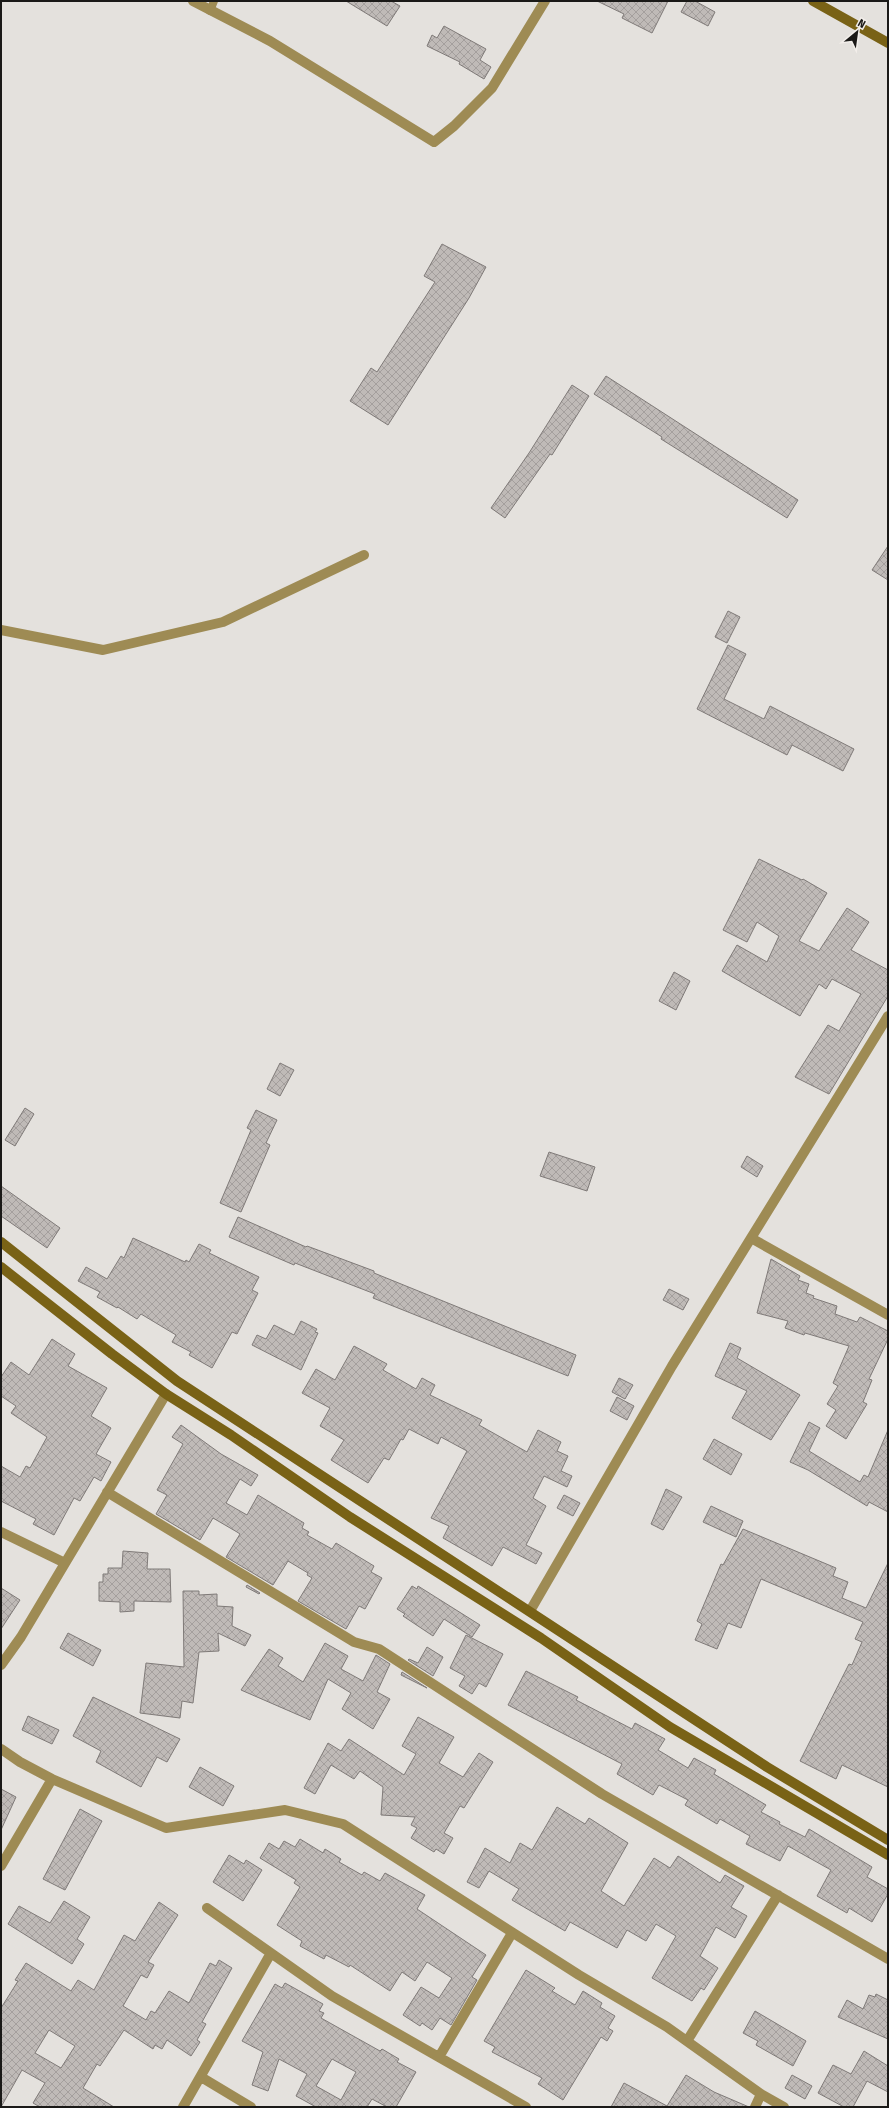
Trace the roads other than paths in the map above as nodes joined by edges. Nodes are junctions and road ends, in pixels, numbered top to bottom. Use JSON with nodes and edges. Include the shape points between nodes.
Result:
{"nodes":[{"id":1,"x":193,"y":1,"type":"edge"},
{"id":2,"x":214,"y":1,"type":"edge"},
{"id":3,"x":545,"y":1,"type":"edge"},
{"id":4,"x":813,"y":1,"type":"edge"},
{"id":5,"x":210,"y":11,"type":"junction"},
{"id":6,"x":888,"y":43,"type":"edge"},
{"id":7,"x":364,"y":555,"type":"dead end"},
{"id":8,"x":1,"y":630,"type":"edge"},
{"id":9,"x":888,"y":1016,"type":"edge"},
{"id":10,"x":751,"y":1238,"type":"junction"},
{"id":11,"x":1,"y":1242,"type":"edge"},
{"id":12,"x":1,"y":1267,"type":"edge"},
{"id":13,"x":888,"y":1315,"type":"edge"},
{"id":14,"x":166,"y":1394,"type":"junction"},
{"id":15,"x":107,"y":1492,"type":"junction"},
{"id":16,"x":1,"y":1532,"type":"edge"},
{"id":17,"x":65,"y":1563,"type":"junction"},
{"id":18,"x":530,"y":1611,"type":"junction"},
{"id":19,"x":1,"y":1665,"type":"edge"},
{"id":20,"x":1,"y":1749,"type":"edge"},
{"id":21,"x":52,"y":1779,"type":"junction"},
{"id":22,"x":888,"y":1840,"type":"edge"},
{"id":23,"x":888,"y":1855,"type":"edge"},
{"id":24,"x":1,"y":1866,"type":"edge"},
{"id":25,"x":778,"y":1895,"type":"junction"},
{"id":26,"x":207,"y":1908,"type":"dead end"},
{"id":27,"x":512,"y":1932,"type":"junction"},
{"id":28,"x":271,"y":1953,"type":"junction"},
{"id":29,"x":888,"y":1959,"type":"edge"},
{"id":30,"x":687,"y":2041,"type":"junction"},
{"id":31,"x":438,"y":2057,"type":"junction"},
{"id":32,"x":201,"y":2077,"type":"junction"},
{"id":33,"x":761,"y":2094,"type":"junction"},
{"id":34,"x":183,"y":2107,"type":"edge"},
{"id":35,"x":250,"y":2107,"type":"edge"},
{"id":36,"x":526,"y":2107,"type":"edge"},
{"id":37,"x":755,"y":2107,"type":"edge"},
{"id":38,"x":784,"y":2107,"type":"edge"}],
"edges":[{"from":1,"to":5,"type":"street"},
{"from":2,"to":5,"type":"lane"},
{"from":3,"to":5,"type":"street","via":[[492,88],[434,142],[270,41]]},
{"from":4,"to":6,"type":"street"},
{"from":7,"to":8,"type":"street","via":[[223,622],[103,650]]},
{"from":9,"to":10,"type":"street"},
{"from":10,"to":13,"type":"street"},
{"from":10,"to":18,"type":"street","via":[[672,1366]]},
{"from":11,"to":18,"type":"street","via":[[177,1380]]},
{"from":12,"to":14,"type":"street"},
{"from":14,"to":15,"type":"street"},
{"from":14,"to":23,"type":"street","via":[[231,1435],[350,1517],[541,1638],[670,1727]]},
{"from":15,"to":17,"type":"street"},
{"from":15,"to":25,"type":"street","via":[[354,1642],[379,1649],[602,1794]]},
{"from":16,"to":17,"type":"street"},
{"from":17,"to":19,"type":"street"},
{"from":18,"to":22,"type":"street","via":[[767,1767]]},
{"from":20,"to":21,"type":"street"},
{"from":21,"to":24,"type":"street"},
{"from":21,"to":27,"type":"street","via":[[166,1828],[286,1810],[343,1824]]},
{"from":25,"to":29,"type":"street"},
{"from":25,"to":30,"type":"street"},
{"from":26,"to":28,"type":"street"},
{"from":27,"to":30,"type":"street"},
{"from":27,"to":31,"type":"street"},
{"from":28,"to":31,"type":"street","via":[[332,1996]]},
{"from":28,"to":32,"type":"street"},
{"from":30,"to":33,"type":"street"},
{"from":31,"to":36,"type":"street"},
{"from":32,"to":34,"type":"street"},
{"from":32,"to":35,"type":"street"},
{"from":33,"to":37,"type":"street"},
{"from":33,"to":38,"type":"street"}]}
